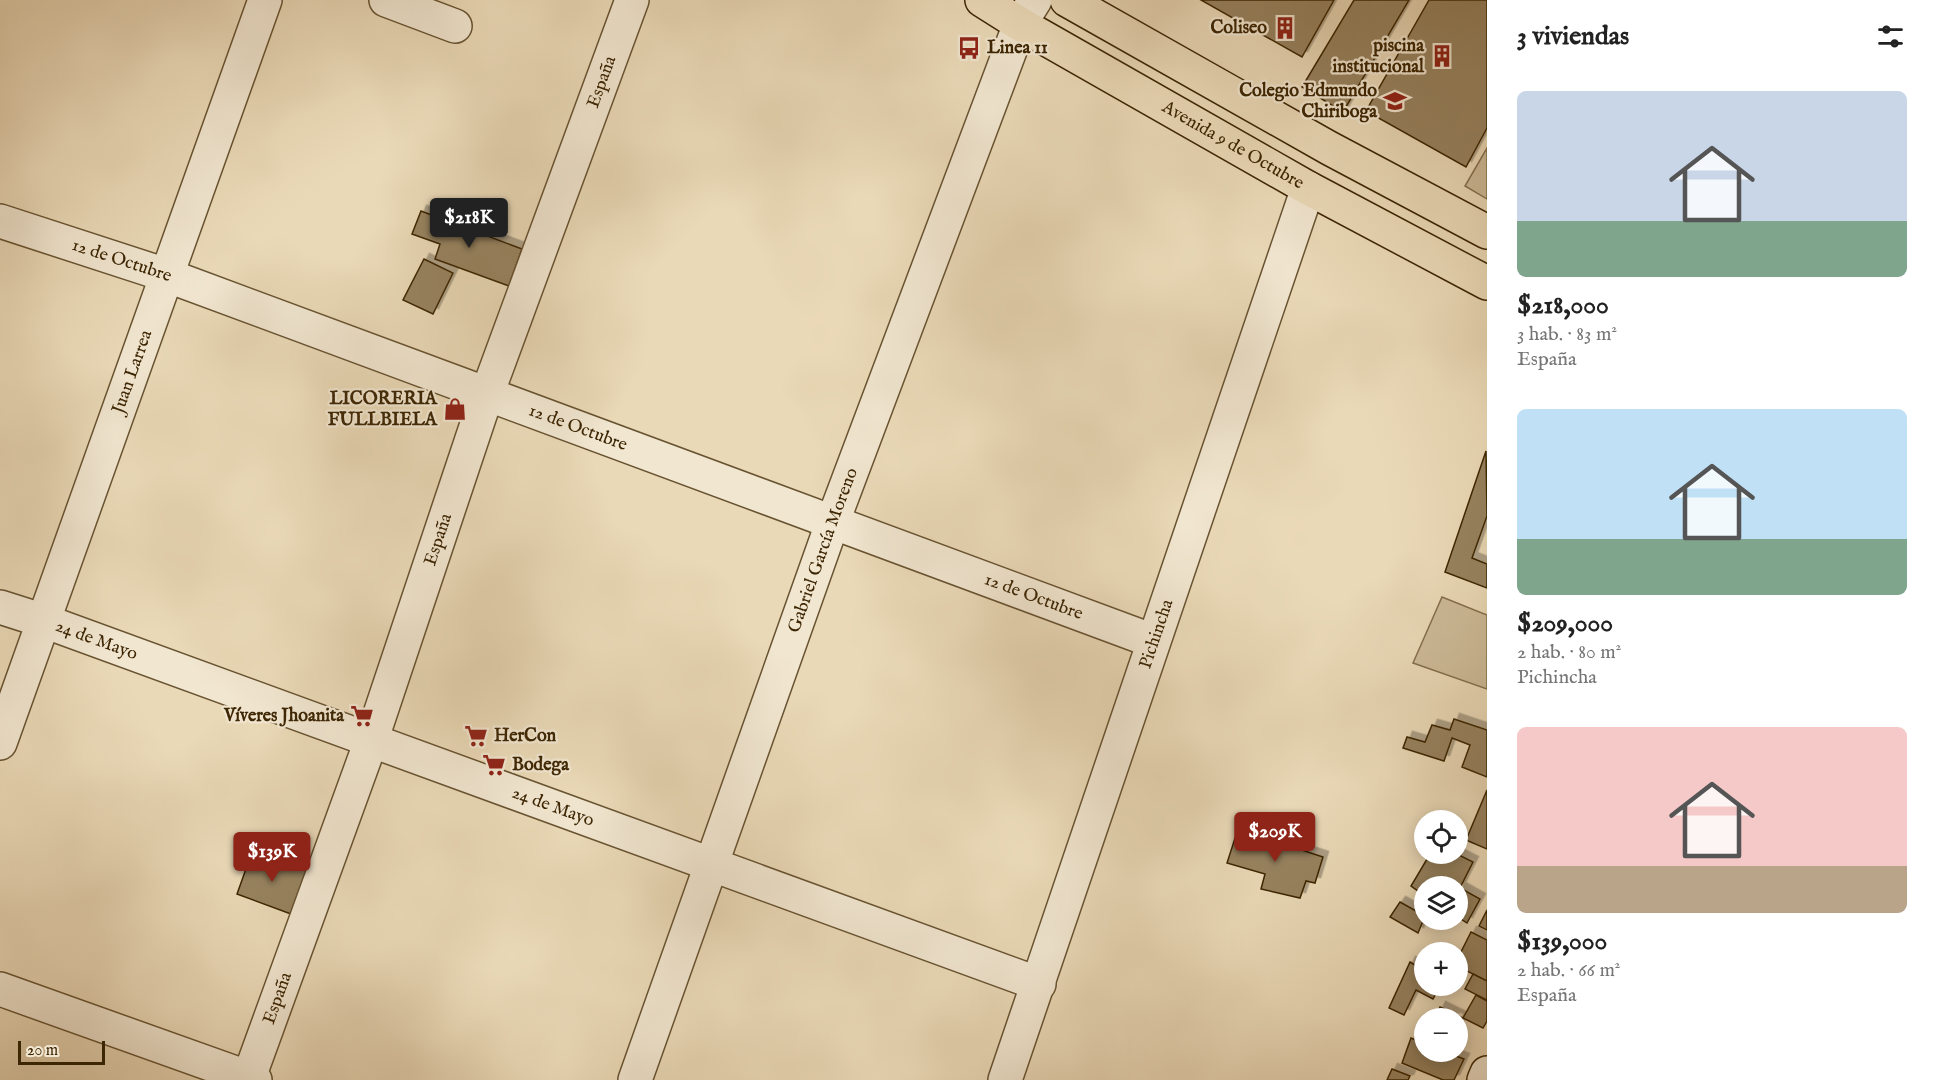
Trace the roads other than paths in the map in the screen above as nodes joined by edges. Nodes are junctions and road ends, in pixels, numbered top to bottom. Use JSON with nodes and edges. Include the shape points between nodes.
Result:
{"nodes":[{"id":1,"x":265,"y":0,"type":"edge"},
{"id":2,"x":386,"y":0,"type":"edge"},
{"id":3,"x":632,"y":0,"type":"edge"},
{"id":4,"x":982,"y":0,"type":"edge"},
{"id":5,"x":1067,"y":0,"type":"edge"},
{"id":6,"x":1027,"y":12,"type":"edge"},
{"id":7,"x":455,"y":26,"type":"dead end"},
{"id":8,"x":1308,"y":188,"type":"junction"},
{"id":9,"x":0,"y":221,"type":"edge"},
{"id":10,"x":1487,"y":232,"type":"edge"},
{"id":11,"x":166,"y":275,"type":"junction"},
{"id":12,"x":1487,"y":283,"type":"edge"},
{"id":13,"x":488,"y":394,"type":"junction"},
{"id":14,"x":833,"y":521,"type":"junction"},
{"id":15,"x":0,"y":607,"type":"edge"},
{"id":16,"x":44,"y":621,"type":"junction"},
{"id":17,"x":1153,"y":641,"type":"junction"},
{"id":18,"x":371,"y":741,"type":"junction"},
{"id":19,"x":0,"y":743,"type":"edge"},
{"id":20,"x":712,"y":864,"type":"junction"},
{"id":21,"x":1038,"y":984,"type":"junction"},
{"id":22,"x":0,"y":989,"type":"edge"},
{"id":23,"x":1487,"y":1073,"type":"edge"},
{"id":24,"x":251,"y":1079,"type":"edge"},
{"id":25,"x":635,"y":1080,"type":"edge"},
{"id":26,"x":1005,"y":1080,"type":"edge"},
{"id":27,"x":1484,"y":1080,"type":"edge"}],
"edges":[{"from":1,"to":11,"type":"street","name":"Juan Larrea"},
{"from":2,"to":7,"type":"street"},
{"from":3,"to":13,"type":"street","name":"España"},
{"from":4,"to":6,"type":"main road","name":"Avenida 9 de Octubre"},
{"from":5,"to":10,"type":"main road"},
{"from":6,"to":8,"type":"main road","name":"Avenida 9 de Octubre"},
{"from":6,"to":14,"type":"street","name":"Gabriel García Moreno"},
{"from":8,"to":12,"type":"main road","name":"Avenida 9 de Octubre"},
{"from":8,"to":17,"type":"street","name":"Pichincha"},
{"from":9,"to":11,"type":"street","name":"12 de Octubre"},
{"from":11,"to":13,"type":"street","name":"12 de Octubre"},
{"from":11,"to":16,"type":"street","name":"Juan Larrea"},
{"from":13,"to":14,"type":"street","name":"12 de Octubre"},
{"from":13,"to":18,"type":"street","name":"España"},
{"from":14,"to":17,"type":"street","name":"12 de Octubre"},
{"from":14,"to":20,"type":"street","name":"Gabriel García Moreno"},
{"from":15,"to":16,"type":"street","name":"24 de Mayo"},
{"from":16,"to":18,"type":"street","name":"24 de Mayo"},
{"from":16,"to":19,"type":"street","name":"Juan Larrea"},
{"from":17,"to":21,"type":"street","name":"Pichincha"},
{"from":18,"to":20,"type":"street","name":"24 de Mayo"},
{"from":18,"to":24,"type":"street","name":"España"},
{"from":20,"to":21,"type":"street","name":"24 de Mayo"},
{"from":20,"to":25,"type":"street","name":"Gabriel García Moreno"},
{"from":21,"to":26,"type":"street","name":"Pichincha"},
{"from":22,"to":24,"type":"street"},
{"from":23,"to":27,"type":"street"}]}
